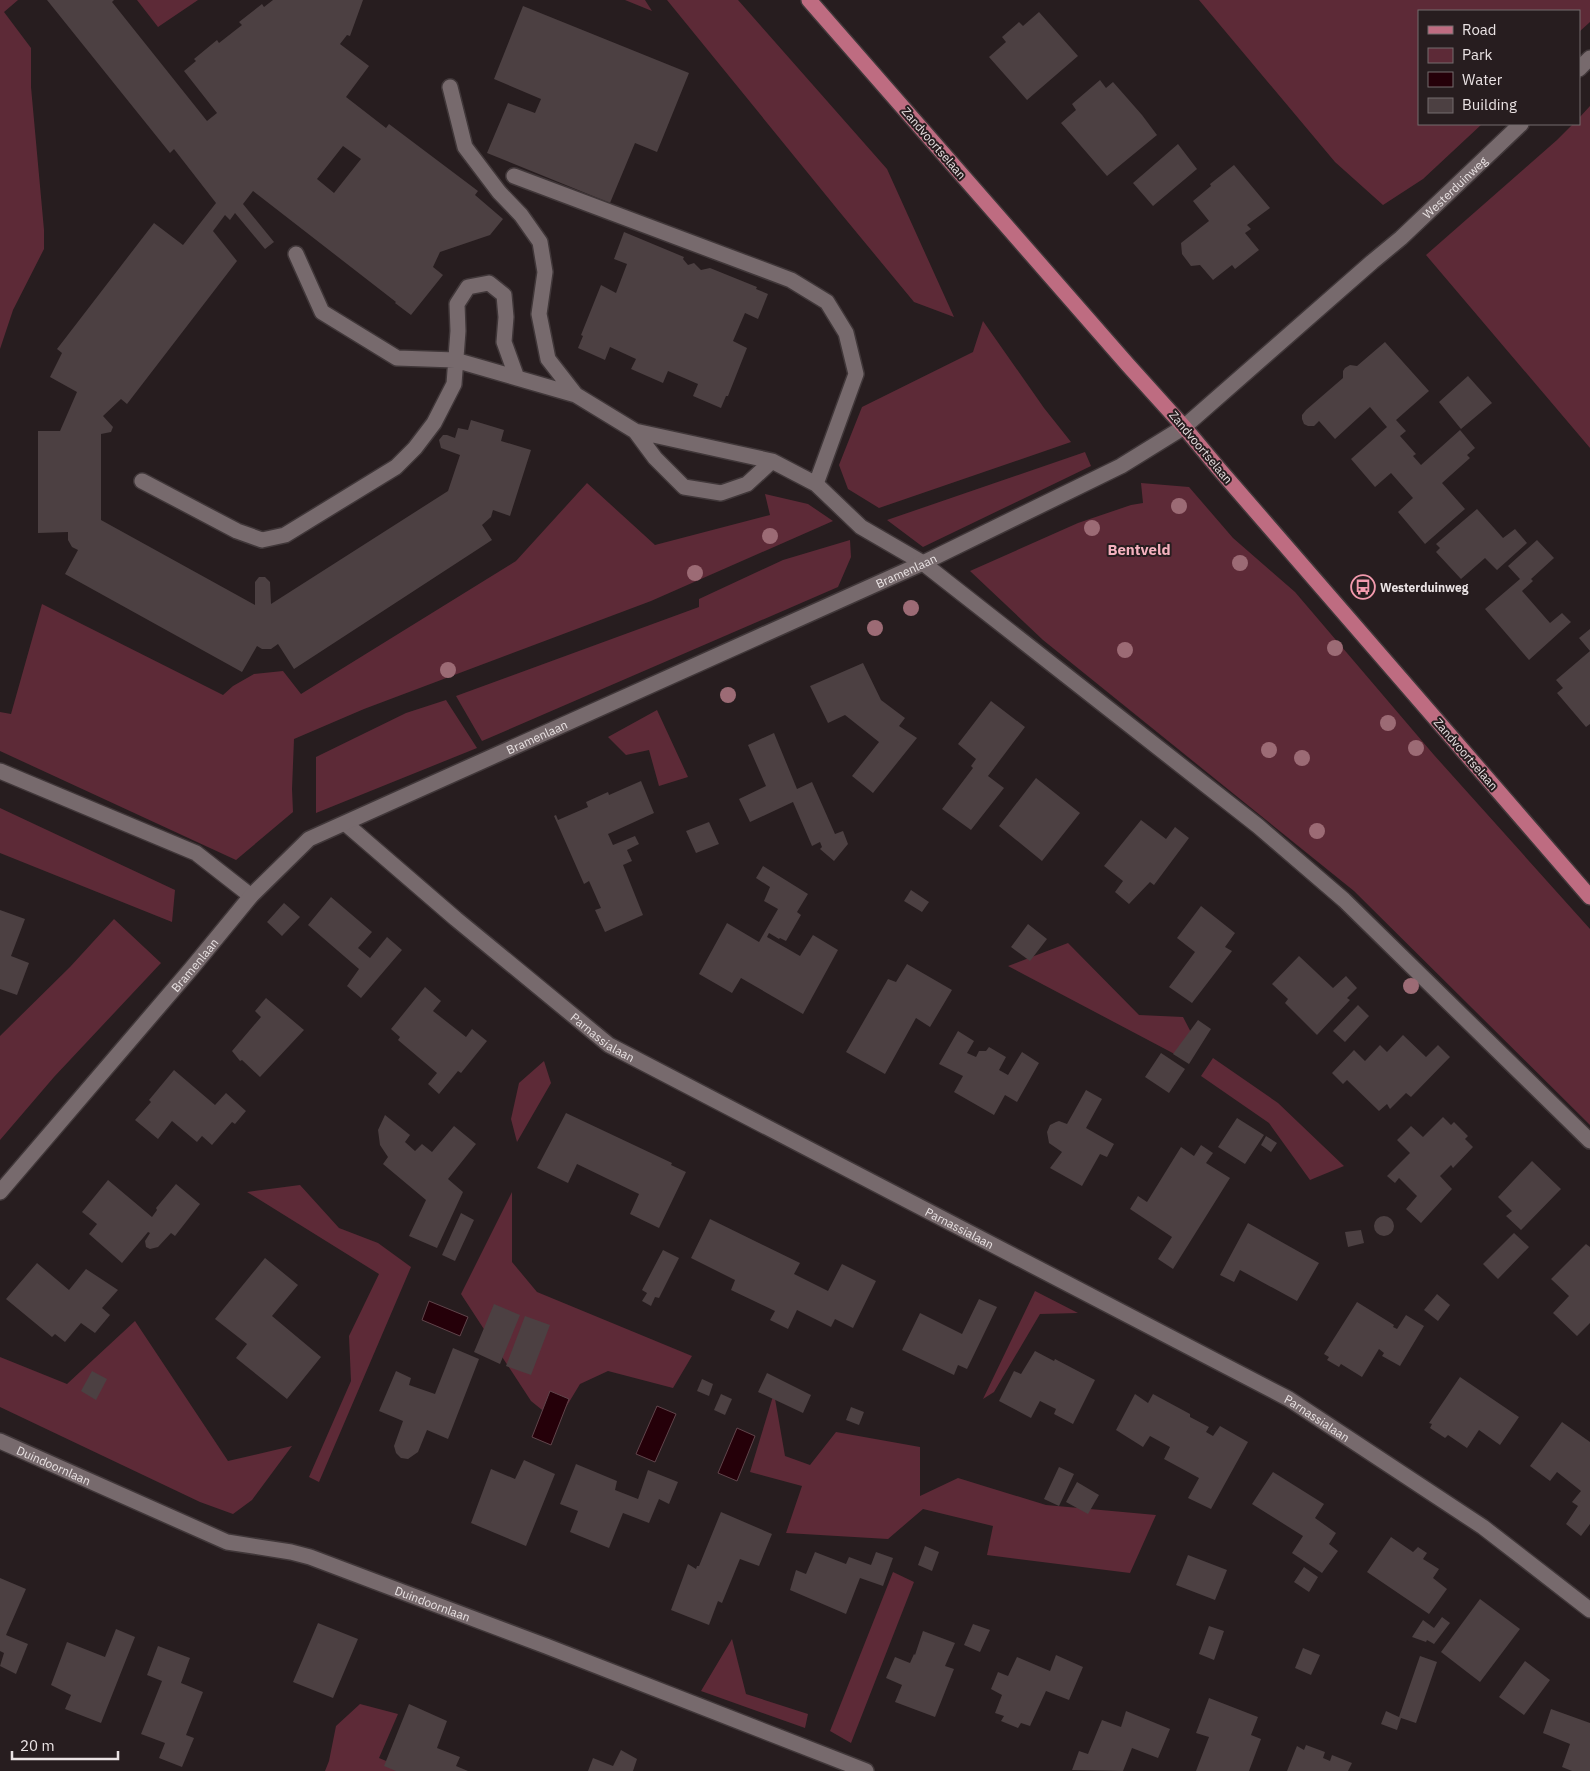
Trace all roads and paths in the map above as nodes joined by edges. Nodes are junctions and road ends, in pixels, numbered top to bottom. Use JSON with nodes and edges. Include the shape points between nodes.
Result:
{"nodes":[{"id":1,"x":809,"y":0,"type":"edge"},
{"id":2,"x":1590,"y":58,"type":"edge"},
{"id":3,"x":1580,"y":68,"type":"edge"},
{"id":4,"x":450,"y":87,"type":"dead end"},
{"id":5,"x":1520,"y":125,"type":"edge"},
{"id":6,"x":514,"y":176,"type":"dead end"},
{"id":7,"x":296,"y":254,"type":"dead end"},
{"id":8,"x":455,"y":360,"type":"junction"},
{"id":9,"x":517,"y":378,"type":"junction"},
{"id":10,"x":576,"y":395,"type":"junction"},
{"id":11,"x":1184,"y":427,"type":"junction"},
{"id":12,"x":635,"y":431,"type":"junction"},
{"id":13,"x":772,"y":461,"type":"junction"},
{"id":14,"x":142,"y":481,"type":"dead end"},
{"id":15,"x":816,"y":484,"type":"junction"},
{"id":16,"x":923,"y":563,"type":"junction"},
{"id":17,"x":0,"y":771,"type":"edge"},
{"id":18,"x":346,"y":824,"type":"junction"},
{"id":19,"x":251,"y":896,"type":"junction"},
{"id":20,"x":1590,"y":897,"type":"edge"},
{"id":21,"x":1590,"y":1141,"type":"edge"},
{"id":22,"x":0,"y":1192,"type":"edge"},
{"id":23,"x":0,"y":1441,"type":"edge"},
{"id":24,"x":1590,"y":1610,"type":"edge"},
{"id":25,"x":866,"y":1771,"type":"edge"}],
"edges":[{"from":1,"to":11,"type":"main road","name":"Zandvoortselaan"},
{"from":2,"to":3,"type":"street"},
{"from":4,"to":10,"type":"street","via":[[465,148],[540,242],[545,272],[539,314],[548,359]]},
{"from":5,"to":11,"type":"street","name":"Westerduinweg","via":[[1401,238]]},
{"from":6,"to":15,"type":"street","via":[[791,280],[827,302],[846,333],[856,374]]},
{"from":7,"to":8,"type":"street","via":[[322,312],[397,358]]},
{"from":8,"to":9,"type":"street"},
{"from":8,"to":9,"type":"street","via":[[457,304],[468,287],[489,283],[504,295],[504,342]]},
{"from":8,"to":14,"type":"street","via":[[454,384],[434,423],[415,448],[396,467],[285,535],[262,540],[238,531]]},
{"from":9,"to":10,"type":"street"},
{"from":10,"to":12,"type":"street"},
{"from":11,"to":16,"type":"street","name":"Bramenlaan","via":[[1120,466]]},
{"from":11,"to":20,"type":"main road","name":"Zandvoortselaan"},
{"from":12,"to":13,"type":"street"},
{"from":12,"to":13,"type":"street","via":[[684,488],[721,493],[747,484]]},
{"from":13,"to":15,"type":"street"},
{"from":15,"to":16,"type":"street","via":[[862,527]]},
{"from":16,"to":18,"type":"street","name":"Bramenlaan"},
{"from":16,"to":21,"type":"street","via":[[1258,826],[1344,900]]},
{"from":17,"to":19,"type":"street","via":[[196,853]]},
{"from":18,"to":19,"type":"street","name":"Bramenlaan","via":[[309,839]]},
{"from":18,"to":24,"type":"street","name":"Parnassialaan","via":[[456,920],[609,1045],[1289,1399],[1483,1527]]},
{"from":19,"to":22,"type":"street","name":"Bramenlaan"},
{"from":23,"to":25,"type":"street","name":"Duindoornlaan","via":[[227,1542],[310,1557]]}]}
